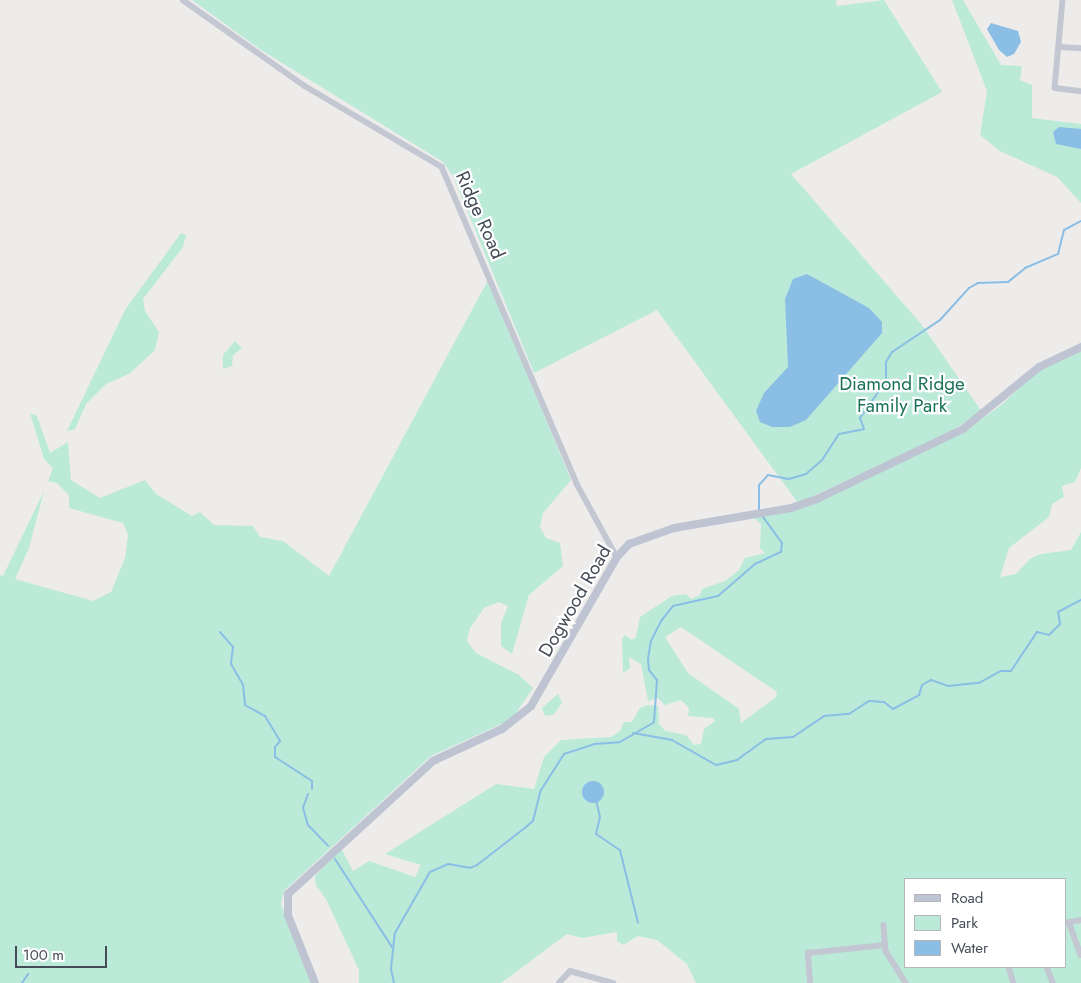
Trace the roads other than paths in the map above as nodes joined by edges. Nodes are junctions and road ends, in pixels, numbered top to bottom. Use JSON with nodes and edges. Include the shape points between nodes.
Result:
{"nodes":[{"id":1,"x":183,"y":0,"type":"edge"},
{"id":2,"x":1063,"y":0,"type":"edge"},
{"id":3,"x":1059,"y":46,"type":"junction"},
{"id":4,"x":1081,"y":48,"type":"edge"},
{"id":5,"x":1081,"y":91,"type":"edge"},
{"id":6,"x":1081,"y":347,"type":"edge"},
{"id":7,"x":617,"y":557,"type":"junction"},
{"id":8,"x":1081,"y":920,"type":"edge"},
{"id":9,"x":1067,"y":923,"type":"edge"},
{"id":10,"x":884,"y":925,"type":"dead end"},
{"id":11,"x":886,"y":945,"type":"junction"},
{"id":12,"x":1081,"y":955,"type":"edge"},
{"id":13,"x":1009,"y":968,"type":"edge"},
{"id":14,"x":1047,"y":968,"type":"edge"},
{"id":15,"x":315,"y":983,"type":"edge"},
{"id":16,"x":559,"y":983,"type":"edge"},
{"id":17,"x":613,"y":983,"type":"edge"},
{"id":18,"x":810,"y":983,"type":"edge"},
{"id":19,"x":906,"y":983,"type":"edge"},
{"id":20,"x":1014,"y":983,"type":"edge"},
{"id":21,"x":1053,"y":983,"type":"edge"}],
"edges":[{"from":1,"to":7,"type":"street","name":"Ridge Road","via":[[305,86],[442,167],[577,484]]},
{"from":2,"to":3,"type":"street"},
{"from":3,"to":4,"type":"street"},
{"from":3,"to":5,"type":"street","via":[[1055,88]]},
{"from":6,"to":7,"type":"street","name":"Dogwood Road","via":[[1039,367],[989,411],[942,440],[812,501],[644,537],[628,544]]},
{"from":7,"to":15,"type":"street","name":"Dogwood Road","via":[[531,706],[502,729],[433,761],[288,894],[288,915]]},
{"from":8,"to":9,"type":"street"},
{"from":9,"to":12,"type":"street"},
{"from":10,"to":11,"type":"street"},
{"from":11,"to":18,"type":"street","via":[[808,953]]},
{"from":11,"to":19,"type":"street"},
{"from":13,"to":20,"type":"street"},
{"from":14,"to":21,"type":"street"},
{"from":16,"to":17,"type":"street","via":[[570,971]]}]}
